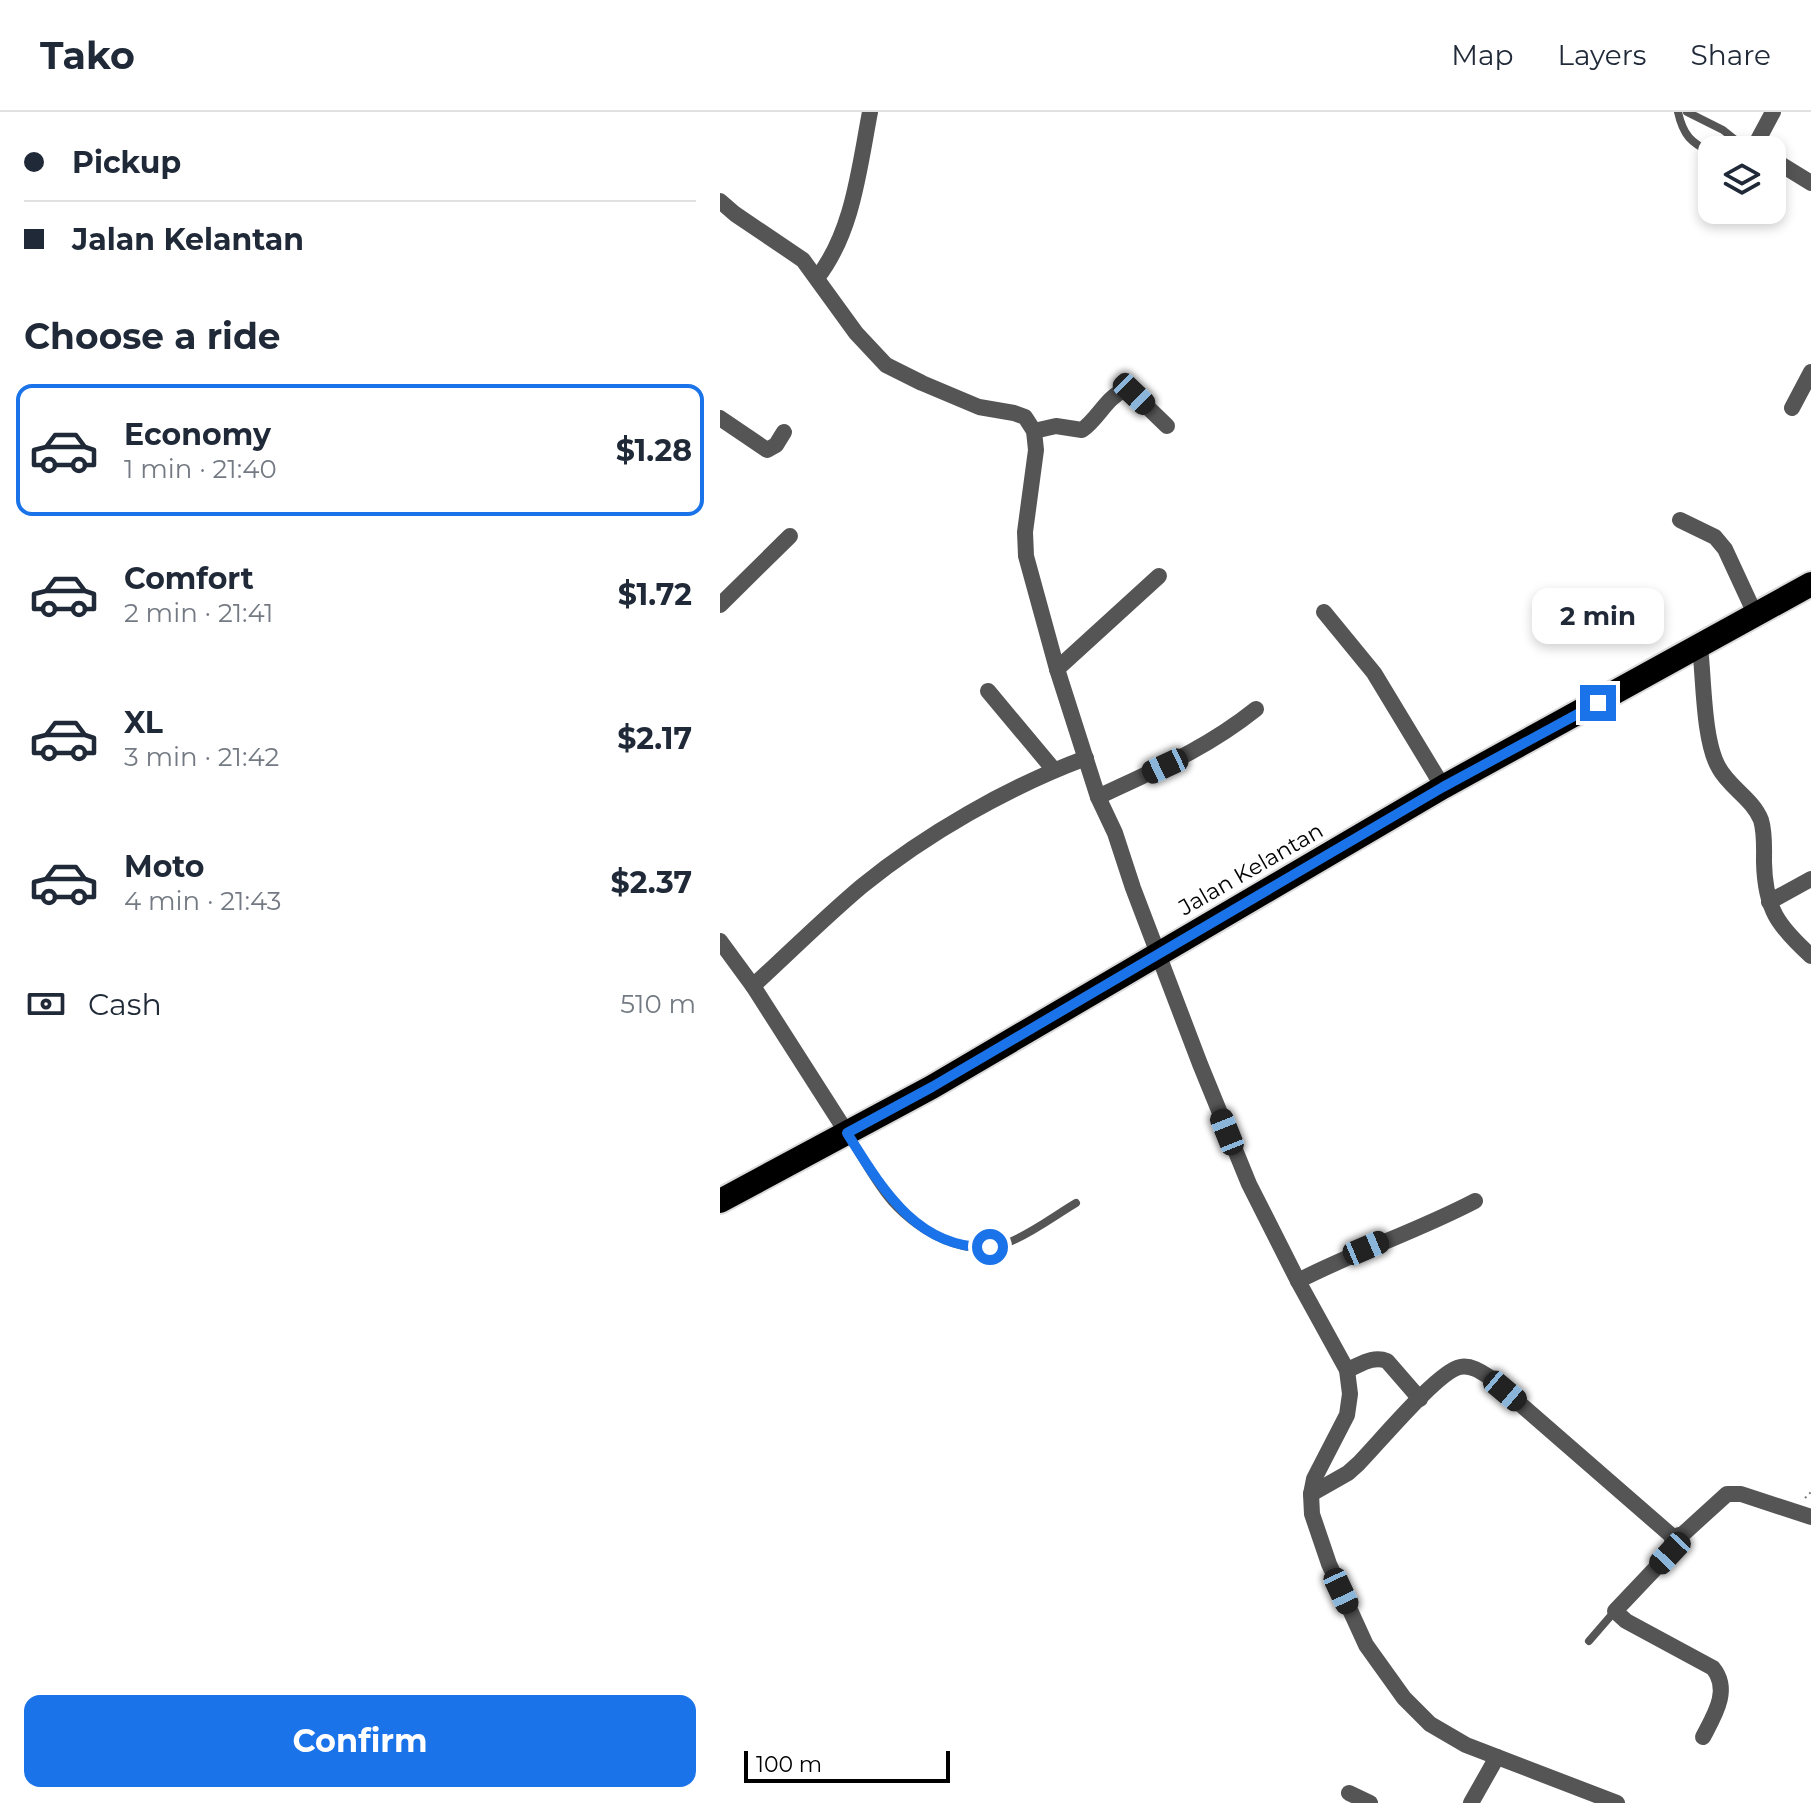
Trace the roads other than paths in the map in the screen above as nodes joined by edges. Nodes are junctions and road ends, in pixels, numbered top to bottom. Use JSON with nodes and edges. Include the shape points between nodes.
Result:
{"nodes":[{"id":1,"x":870,"y":112,"type":"edge"},
{"id":2,"x":1678,"y":112,"type":"edge"},
{"id":3,"x":1687,"y":112,"type":"edge"},
{"id":4,"x":1773,"y":112,"type":"edge"},
{"id":5,"x":1732,"y":136,"type":"edge"},
{"id":6,"x":1760,"y":136,"type":"edge"},
{"id":7,"x":1698,"y":146,"type":"edge"},
{"id":8,"x":1786,"y":168,"type":"edge"},
{"id":9,"x":1811,"y":183,"type":"edge"},
{"id":10,"x":720,"y":201,"type":"edge"},
{"id":11,"x":817,"y":278,"type":"junction"},
{"id":12,"x":1811,"y":372,"type":"edge"},
{"id":13,"x":1792,"y":408,"type":"dead end"},
{"id":14,"x":720,"y":418,"type":"edge"},
{"id":15,"x":1167,"y":426,"type":"dead end"},
{"id":16,"x":1034,"y":431,"type":"junction"},
{"id":17,"x":784,"y":432,"type":"dead end"},
{"id":18,"x":1680,"y":520,"type":"dead end"},
{"id":19,"x":790,"y":536,"type":"dead end"},
{"id":20,"x":1159,"y":576,"type":"dead end"},
{"id":21,"x":1811,"y":584,"type":"edge"},
{"id":22,"x":720,"y":605,"type":"edge"},
{"id":23,"x":1324,"y":612,"type":"dead end"},
{"id":24,"x":1756,"y":616,"type":"junction"},
{"id":25,"x":1700,"y":647,"type":"junction"},
{"id":26,"x":1057,"y":669,"type":"junction"},
{"id":27,"x":988,"y":691,"type":"dead end"},
{"id":28,"x":1256,"y":709,"type":"dead end"},
{"id":29,"x":1086,"y":758,"type":"junction"},
{"id":30,"x":1054,"y":770,"type":"junction"},
{"id":31,"x":1443,"y":787,"type":"junction"},
{"id":32,"x":1098,"y":797,"type":"junction"},
{"id":33,"x":1811,"y":879,"type":"edge"},
{"id":34,"x":1769,"y":902,"type":"junction"},
{"id":35,"x":720,"y":941,"type":"edge"},
{"id":36,"x":1159,"y":952,"type":"junction"},
{"id":37,"x":1811,"y":956,"type":"edge"},
{"id":38,"x":753,"y":986,"type":"junction"},
{"id":39,"x":847,"y":1133,"type":"junction"},
{"id":40,"x":720,"y":1201,"type":"edge"},
{"id":41,"x":1475,"y":1201,"type":"dead end"},
{"id":42,"x":1076,"y":1203,"type":"dead end"},
{"id":43,"x":1298,"y":1281,"type":"junction"},
{"id":44,"x":1347,"y":1370,"type":"junction"},
{"id":45,"x":1420,"y":1399,"type":"junction"},
{"id":46,"x":1311,"y":1494,"type":"junction"},
{"id":47,"x":1811,"y":1517,"type":"edge"},
{"id":48,"x":1673,"y":1537,"type":"junction"},
{"id":49,"x":1615,"y":1611,"type":"junction"},
{"id":50,"x":1589,"y":1641,"type":"dead end"},
{"id":51,"x":1703,"y":1737,"type":"dead end"},
{"id":52,"x":1497,"y":1757,"type":"junction"},
{"id":53,"x":1349,"y":1793,"type":"dead end"},
{"id":54,"x":1370,"y":1803,"type":"edge"},
{"id":55,"x":1471,"y":1803,"type":"edge"},
{"id":56,"x":1617,"y":1803,"type":"edge"}],
"edges":[{"from":1,"to":11,"type":"street","via":[[847,222]]},
{"from":2,"to":7,"type":"lane","via":[[1689,141]]},
{"from":3,"to":5,"type":"lane"},
{"from":4,"to":6,"type":"street"},
{"from":8,"to":9,"type":"street"},
{"from":10,"to":11,"type":"street","via":[[803,260]]},
{"from":11,"to":16,"type":"street","via":[[886,365],[979,407],[1025,417]]},
{"from":12,"to":13,"type":"street"},
{"from":14,"to":17,"type":"street","via":[[767,450]]},
{"from":15,"to":16,"type":"street","via":[[1124,390],[1082,430],[1056,426]]},
{"from":16,"to":26,"type":"street","via":[[1025,544]]},
{"from":18,"to":24,"type":"street","via":[[1715,537],[1725,549]]},
{"from":19,"to":22,"type":"street"},
{"from":20,"to":26,"type":"street"},
{"from":21,"to":24,"type":"highway","name":"Jalan Kelantan"},
{"from":23,"to":31,"type":"street","via":[[1374,673]]},
{"from":24,"to":25,"type":"highway","name":"Jalan Kelantan"},
{"from":25,"to":31,"type":"highway","name":"Jalan Kelantan"},
{"from":25,"to":34,"type":"street","via":[[1713,755],[1761,821]]},
{"from":26,"to":29,"type":"street"},
{"from":27,"to":30,"type":"street"},
{"from":28,"to":32,"type":"street","via":[[1187,755]]},
{"from":29,"to":30,"type":"street"},
{"from":29,"to":32,"type":"street"},
{"from":30,"to":38,"type":"street","via":[[970,813],[895,862]]},
{"from":31,"to":36,"type":"highway","name":"Jalan Kelantan"},
{"from":32,"to":36,"type":"street"},
{"from":33,"to":34,"type":"street"},
{"from":34,"to":37,"type":"street","via":[[1778,924]]},
{"from":35,"to":38,"type":"street"},
{"from":36,"to":39,"type":"highway","name":"Jalan Kelantan"},
{"from":36,"to":43,"type":"street","via":[[1227,1132]]},
{"from":38,"to":39,"type":"street"},
{"from":39,"to":40,"type":"highway","name":"Jalan Kelantan"},
{"from":39,"to":42,"type":"lane","via":[[894,1204],[952,1243],[1006,1244]]},
{"from":41,"to":43,"type":"street"},
{"from":43,"to":44,"type":"street"},
{"from":44,"to":45,"type":"street","via":[[1387,1361]]},
{"from":44,"to":46,"type":"street","via":[[1347,1415]]},
{"from":45,"to":46,"type":"street","via":[[1348,1473]]},
{"from":45,"to":48,"type":"street","via":[[1448,1372],[1461,1367],[1489,1377]]},
{"from":46,"to":52,"type":"street","via":[[1312,1514],[1366,1645],[1430,1724]]},
{"from":47,"to":48,"type":"street","via":[[1727,1494]]},
{"from":48,"to":49,"type":"street","via":[[1670,1553]]},
{"from":49,"to":50,"type":"lane"},
{"from":49,"to":51,"type":"street","via":[[1718,1675],[1720,1700]]},
{"from":52,"to":55,"type":"street"},
{"from":52,"to":56,"type":"street"},
{"from":53,"to":54,"type":"street"}]}
